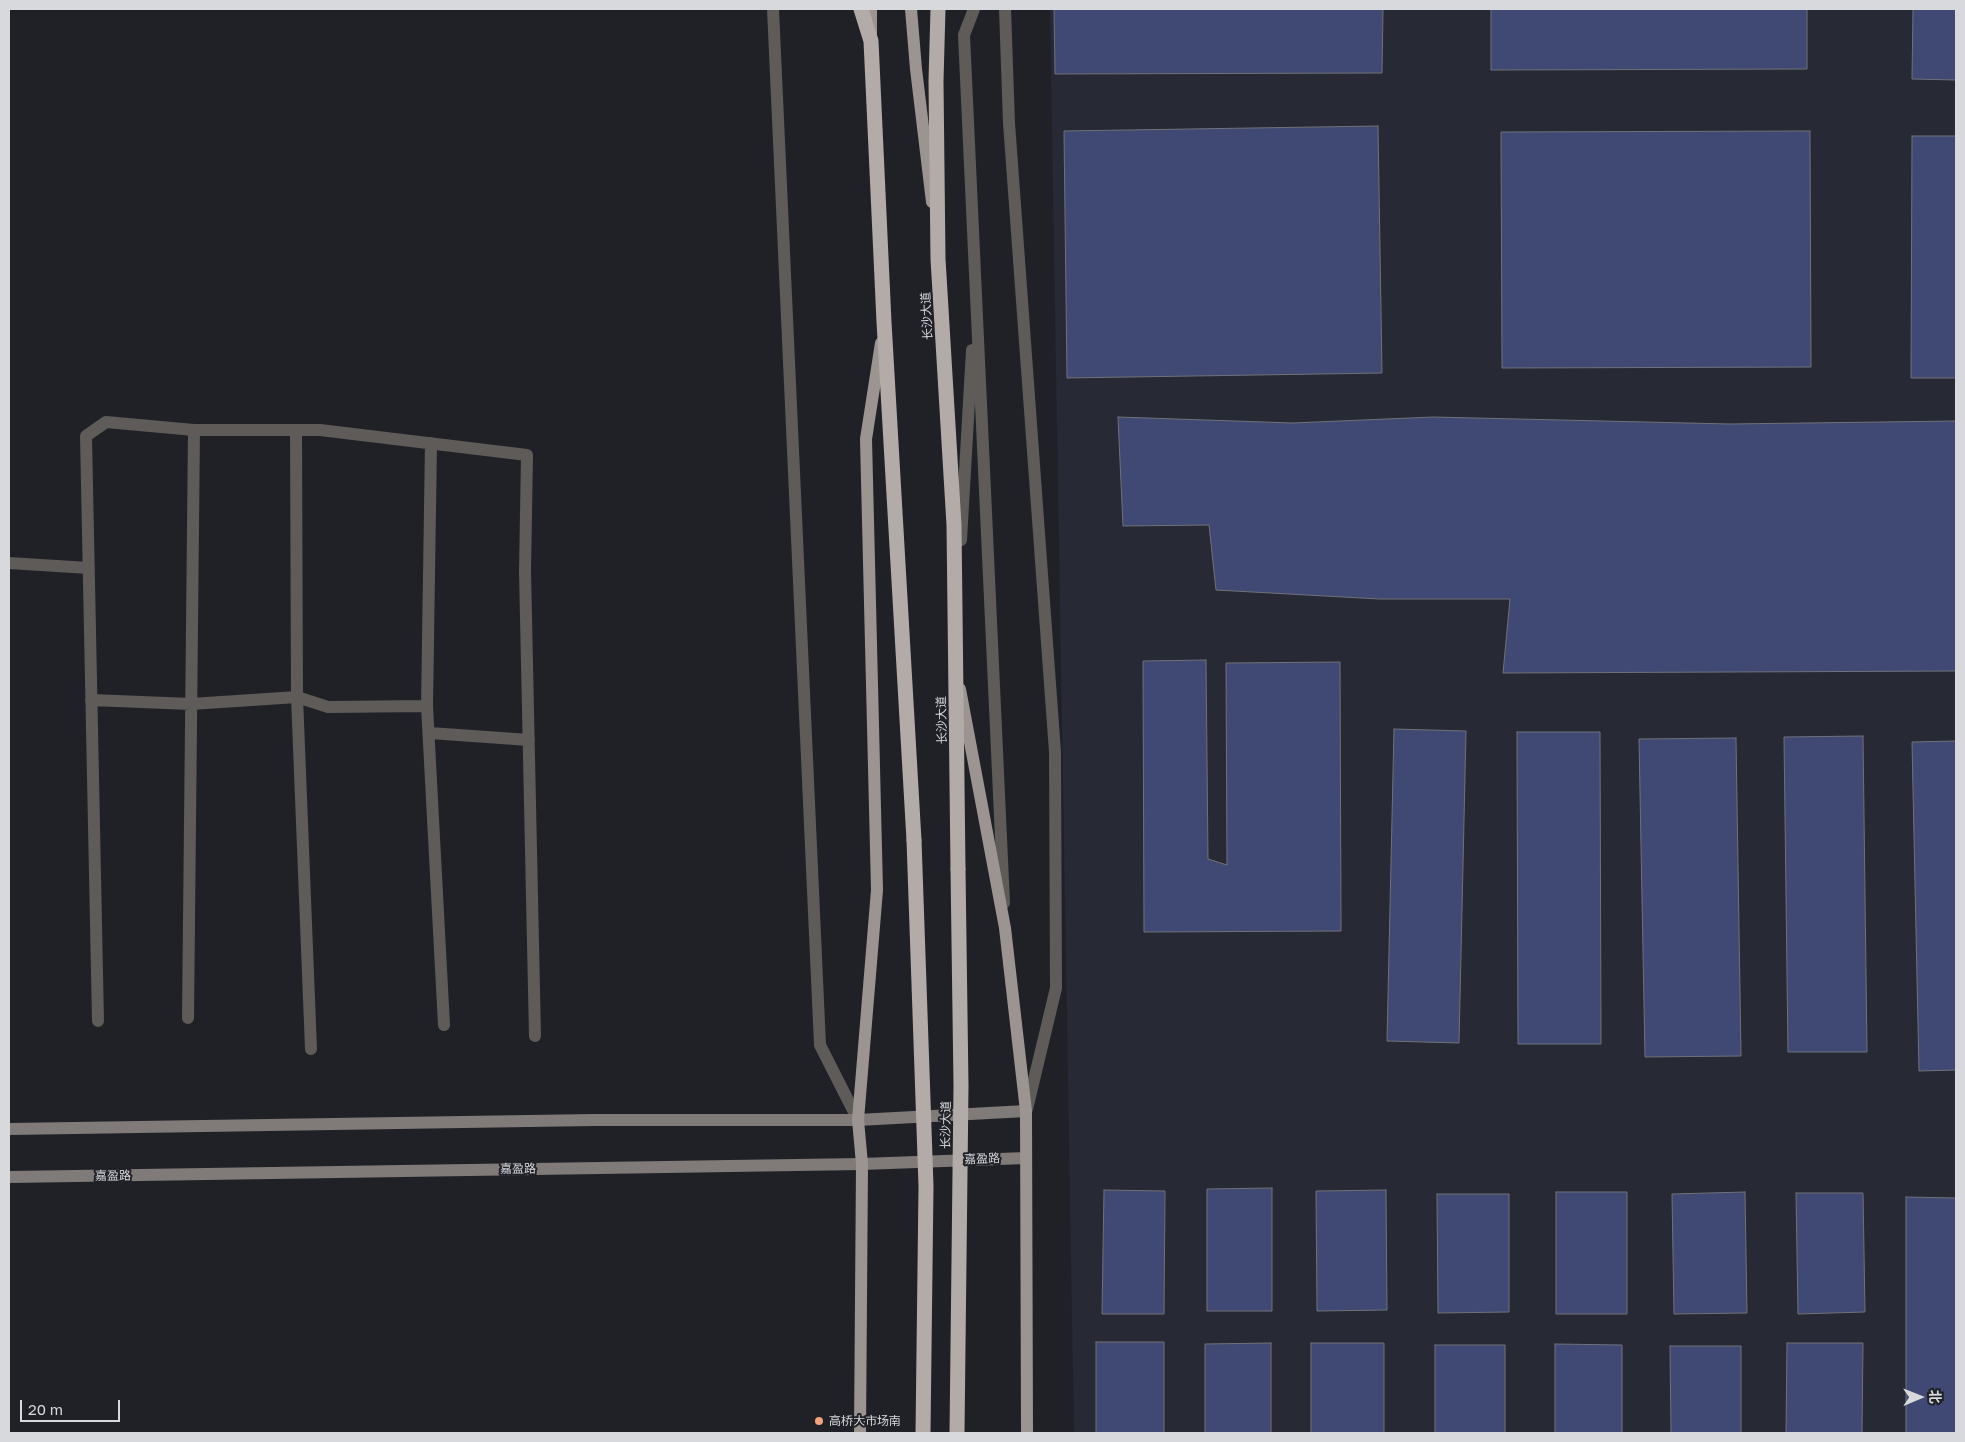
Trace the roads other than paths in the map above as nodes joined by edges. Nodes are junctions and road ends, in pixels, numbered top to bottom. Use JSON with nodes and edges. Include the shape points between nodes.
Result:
{"nodes":[{"id":1,"x":772,"y":9,"type":"edge"},
{"id":2,"x":862,"y":9,"type":"edge"},
{"id":3,"x":871,"y":9,"type":"edge"},
{"id":4,"x":911,"y":9,"type":"edge"},
{"id":5,"x":938,"y":9,"type":"edge"},
{"id":6,"x":974,"y":9,"type":"edge"},
{"id":7,"x":1005,"y":9,"type":"edge"},
{"id":8,"x":871,"y":42,"type":"junction"},
{"id":9,"x":938,"y":259,"type":"junction"},
{"id":10,"x":976,"y":283,"type":"junction"},
{"id":11,"x":884,"y":322,"type":"junction"},
{"id":12,"x":194,"y":430,"type":"junction"},
{"id":13,"x":296,"y":430,"type":"junction"},
{"id":14,"x":431,"y":443,"type":"junction"},
{"id":15,"x":9,"y":563,"type":"edge"},
{"id":16,"x":89,"y":568,"type":"junction"},
{"id":17,"x":956,"y":620,"type":"junction"},
{"id":18,"x":956,"y":665,"type":"junction"},
{"id":19,"x":297,"y":697,"type":"junction"},
{"id":20,"x":91,"y":700,"type":"junction"},
{"id":21,"x":192,"y":704,"type":"junction"},
{"id":22,"x":428,"y":706,"type":"junction"},
{"id":23,"x":430,"y":733,"type":"junction"},
{"id":24,"x":529,"y":740,"type":"junction"},
{"id":25,"x":1005,"y":928,"type":"junction"},
{"id":26,"x":188,"y":1018,"type":"dead end"},
{"id":27,"x":98,"y":1021,"type":"dead end"},
{"id":28,"x":444,"y":1025,"type":"dead end"},
{"id":29,"x":535,"y":1036,"type":"dead end"},
{"id":30,"x":310,"y":1049,"type":"dead end"},
{"id":31,"x":1026,"y":1111,"type":"junction"},
{"id":32,"x":858,"y":1120,"type":"junction"},
{"id":33,"x":9,"y":1129,"type":"edge"},
{"id":34,"x":1026,"y":1158,"type":"junction"},
{"id":35,"x":862,"y":1164,"type":"junction"},
{"id":36,"x":9,"y":1178,"type":"edge"},
{"id":37,"x":860,"y":1433,"type":"edge"},
{"id":38,"x":923,"y":1433,"type":"edge"},
{"id":39,"x":956,"y":1433,"type":"edge"},
{"id":40,"x":1027,"y":1433,"type":"edge"}],
"edges":[{"from":1,"to":32,"type":"street","via":[[820,1045]]},
{"from":2,"to":8,"type":"highway","name":"长沙大道"},
{"from":3,"to":8,"type":"main road"},
{"from":4,"to":9,"type":"main road","name":"长沙大道"},
{"from":5,"to":9,"type":"highway"},
{"from":6,"to":10,"type":"street","via":[[964,36]]},
{"from":7,"to":31,"type":"street","via":[[1009,123],[1055,752],[1056,988]]},
{"from":8,"to":11,"type":"highway","name":"长沙大道"},
{"from":9,"to":17,"type":"highway","name":"长沙大道","via":[[954,525]]},
{"from":10,"to":17,"type":"street"},
{"from":10,"to":25,"type":"street"},
{"from":11,"to":32,"type":"main road","via":[[866,439],[877,890]]},
{"from":11,"to":38,"type":"highway","name":"长沙大道","bridge":true,"via":[[914,840],[926,1186]]},
{"from":12,"to":13,"type":"street"},
{"from":12,"to":16,"type":"street","via":[[106,422],[86,436]]},
{"from":12,"to":21,"type":"street"},
{"from":13,"to":14,"type":"street"},
{"from":13,"to":19,"type":"street"},
{"from":14,"to":22,"type":"street"},
{"from":14,"to":24,"type":"street","via":[[527,455]]},
{"from":15,"to":16,"type":"street"},
{"from":16,"to":20,"type":"street"},
{"from":17,"to":18,"type":"highway","name":"长沙大道"},
{"from":18,"to":25,"type":"main road"},
{"from":18,"to":39,"type":"highway","name":"长沙大道","bridge":true,"via":[[961,1086]]},
{"from":19,"to":21,"type":"street"},
{"from":19,"to":22,"type":"street","via":[[328,707]]},
{"from":19,"to":30,"type":"street"},
{"from":20,"to":21,"type":"street"},
{"from":20,"to":27,"type":"street"},
{"from":21,"to":26,"type":"street"},
{"from":22,"to":23,"type":"street"},
{"from":23,"to":24,"type":"street"},
{"from":23,"to":28,"type":"street"},
{"from":24,"to":29,"type":"street"},
{"from":25,"to":31,"type":"main road"},
{"from":31,"to":32,"type":"street"},
{"from":31,"to":34,"type":"main road"},
{"from":32,"to":33,"type":"street","via":[[594,1120]]},
{"from":32,"to":35,"type":"main road"},
{"from":34,"to":35,"type":"street","name":"嘉盈路"},
{"from":34,"to":40,"type":"main road"},
{"from":35,"to":36,"type":"street","name":"嘉盈路"},
{"from":35,"to":37,"type":"main road"}]}
